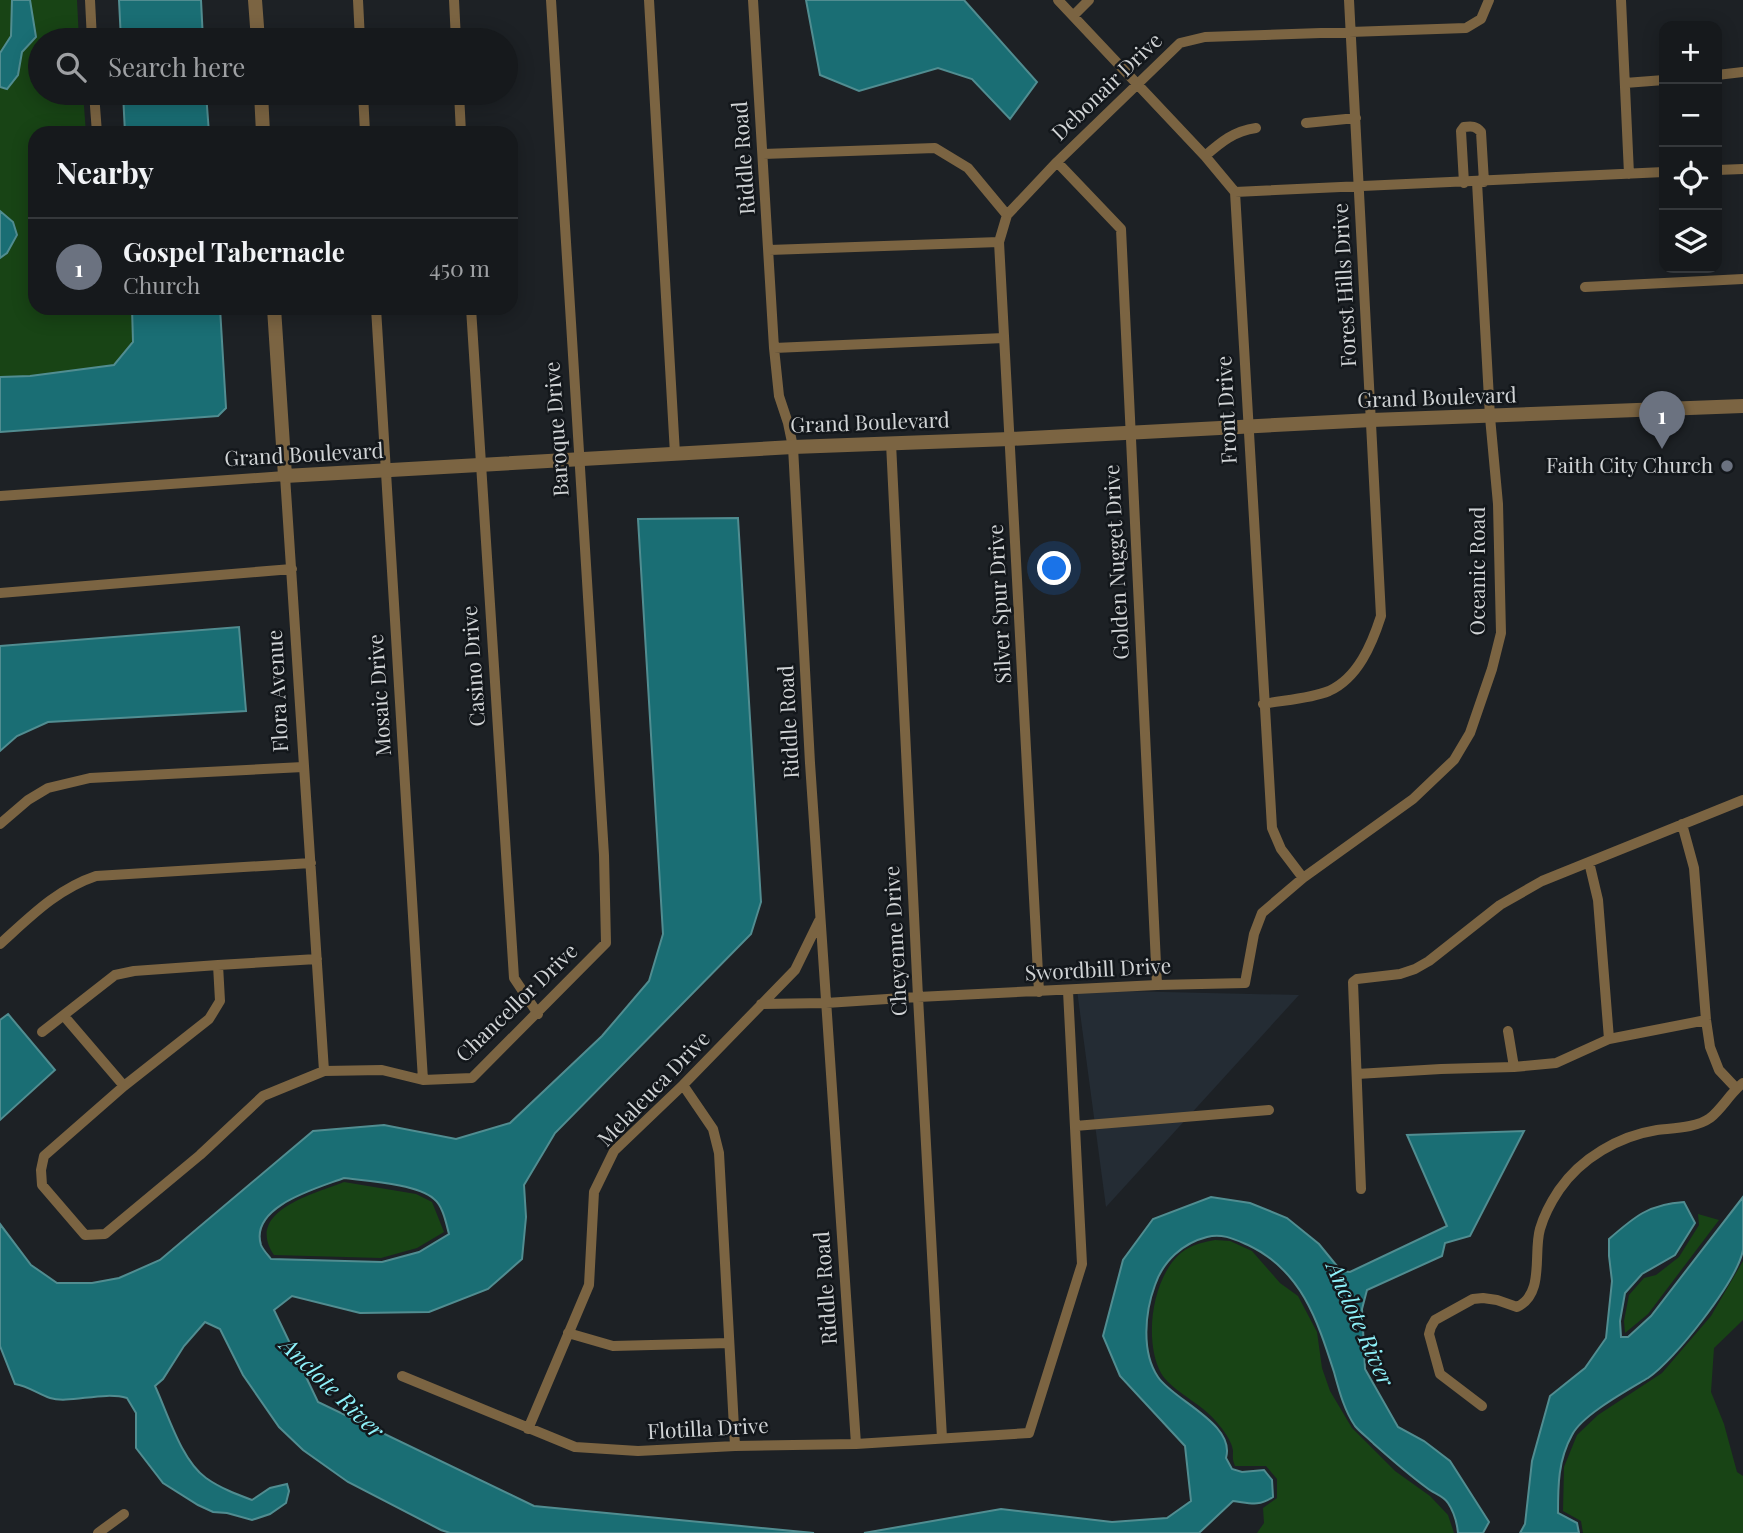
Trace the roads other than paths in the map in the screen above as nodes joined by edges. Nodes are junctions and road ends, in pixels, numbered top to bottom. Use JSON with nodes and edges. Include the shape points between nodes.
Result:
{"nodes":[{"id":1,"x":90,"y":0,"type":"edge"},
{"id":2,"x":255,"y":0,"type":"edge"},
{"id":3,"x":358,"y":0,"type":"edge"},
{"id":4,"x":454,"y":0,"type":"edge"},
{"id":5,"x":551,"y":0,"type":"edge"},
{"id":6,"x":649,"y":0,"type":"edge"},
{"id":7,"x":753,"y":0,"type":"edge"},
{"id":8,"x":1058,"y":0,"type":"edge"},
{"id":9,"x":1089,"y":0,"type":"edge"},
{"id":10,"x":1349,"y":0,"type":"edge"},
{"id":11,"x":1489,"y":0,"type":"edge"},
{"id":12,"x":1620,"y":0,"type":"edge"},
{"id":13,"x":1073,"y":16,"type":"junction"},
{"id":14,"x":91,"y":28,"type":"edge"},
{"id":15,"x":257,"y":28,"type":"edge"},
{"id":16,"x":359,"y":28,"type":"edge"},
{"id":17,"x":455,"y":28,"type":"edge"},
{"id":18,"x":1350,"y":31,"type":"junction"},
{"id":19,"x":1743,"y":72,"type":"edge"},
{"id":20,"x":1722,"y":74,"type":"edge"},
{"id":21,"x":1659,"y":80,"type":"edge"},
{"id":22,"x":1625,"y":83,"type":"junction"},
{"id":23,"x":1136,"y":84,"type":"junction"},
{"id":24,"x":95,"y":105,"type":"edge"},
{"id":25,"x":262,"y":105,"type":"edge"},
{"id":26,"x":364,"y":105,"type":"edge"},
{"id":27,"x":460,"y":105,"type":"edge"},
{"id":28,"x":1356,"y":118,"type":"junction"},
{"id":29,"x":1306,"y":123,"type":"dead end"},
{"id":30,"x":96,"y":126,"type":"edge"},
{"id":31,"x":263,"y":126,"type":"edge"},
{"id":32,"x":365,"y":126,"type":"edge"},
{"id":33,"x":461,"y":126,"type":"edge"},
{"id":34,"x":1256,"y":128,"type":"dead end"},
{"id":35,"x":763,"y":154,"type":"junction"},
{"id":36,"x":1205,"y":156,"type":"junction"},
{"id":37,"x":1056,"y":162,"type":"junction"},
{"id":38,"x":1743,"y":169,"type":"edge"},
{"id":39,"x":1722,"y":170,"type":"edge"},
{"id":40,"x":1659,"y":173,"type":"edge"},
{"id":41,"x":1629,"y":174,"type":"junction"},
{"id":42,"x":1480,"y":182,"type":"junction"},
{"id":43,"x":1464,"y":183,"type":"junction"},
{"id":44,"x":1359,"y":187,"type":"junction"},
{"id":45,"x":1235,"y":192,"type":"junction"},
{"id":46,"x":1007,"y":215,"type":"junction"},
{"id":47,"x":999,"y":242,"type":"junction"},
{"id":48,"x":769,"y":250,"type":"junction"},
{"id":49,"x":1743,"y":279,"type":"edge"},
{"id":50,"x":1585,"y":287,"type":"dead end"},
{"id":51,"x":274,"y":315,"type":"edge"},
{"id":52,"x":376,"y":315,"type":"edge"},
{"id":53,"x":471,"y":315,"type":"edge"},
{"id":54,"x":1004,"y":338,"type":"junction"},
{"id":55,"x":774,"y":348,"type":"junction"},
{"id":56,"x":1743,"y":406,"type":"edge"},
{"id":57,"x":1490,"y":417,"type":"junction"},
{"id":58,"x":1372,"y":420,"type":"junction"},
{"id":59,"x":1247,"y":427,"type":"junction"},
{"id":60,"x":1130,"y":433,"type":"junction"},
{"id":61,"x":1010,"y":439,"type":"junction"},
{"id":62,"x":891,"y":443,"type":"junction"},
{"id":63,"x":793,"y":447,"type":"junction"},
{"id":64,"x":675,"y":454,"type":"junction"},
{"id":65,"x":578,"y":458,"type":"junction"},
{"id":66,"x":480,"y":466,"type":"junction"},
{"id":67,"x":386,"y":472,"type":"junction"},
{"id":68,"x":285,"y":476,"type":"junction"},
{"id":69,"x":0,"y":496,"type":"edge"},
{"id":70,"x":292,"y":569,"type":"junction"},
{"id":71,"x":0,"y":593,"type":"edge"},
{"id":72,"x":1263,"y":704,"type":"junction"},
{"id":73,"x":303,"y":766,"type":"junction"},
{"id":74,"x":1743,"y":800,"type":"edge"},
{"id":75,"x":0,"y":824,"type":"edge"},
{"id":76,"x":1682,"y":824,"type":"junction"},
{"id":77,"x":604,"y":855,"type":"joint"},
{"id":78,"x":1589,"y":862,"type":"junction"},
{"id":79,"x":310,"y":863,"type":"junction"},
{"id":80,"x":1303,"y":877,"type":"junction"},
{"id":81,"x":821,"y":919,"type":"junction"},
{"id":82,"x":0,"y":944,"type":"edge"},
{"id":83,"x":317,"y":959,"type":"junction"},
{"id":84,"x":218,"y":965,"type":"junction"},
{"id":85,"x":1157,"y":985,"type":"junction"},
{"id":86,"x":1068,"y":991,"type":"junction"},
{"id":87,"x":1039,"y":992,"type":"junction"},
{"id":88,"x":918,"y":996,"type":"junction"},
{"id":89,"x":826,"y":1003,"type":"junction"},
{"id":90,"x":761,"y":1004,"type":"junction"},
{"id":91,"x":538,"y":1014,"type":"junction"},
{"id":92,"x":64,"y":1016,"type":"junction"},
{"id":93,"x":1706,"y":1020,"type":"junction"},
{"id":94,"x":1508,"y":1031,"type":"dead end"},
{"id":95,"x":42,"y":1032,"type":"dead end"},
{"id":96,"x":1609,"y":1039,"type":"junction"},
{"id":97,"x":1514,"y":1067,"type":"junction"},
{"id":98,"x":324,"y":1071,"type":"junction"},
{"id":99,"x":1357,"y":1074,"type":"junction"},
{"id":100,"x":423,"y":1080,"type":"junction"},
{"id":101,"x":684,"y":1085,"type":"junction"},
{"id":102,"x":124,"y":1086,"type":"junction"},
{"id":103,"x":1740,"y":1086,"type":"edge"},
{"id":104,"x":1269,"y":1110,"type":"dead end"},
{"id":105,"x":1075,"y":1126,"type":"junction"},
{"id":106,"x":1361,"y":1189,"type":"dead end"},
{"id":107,"x":568,"y":1333,"type":"junction"},
{"id":108,"x":729,"y":1343,"type":"junction"},
{"id":109,"x":402,"y":1376,"type":"dead end"},
{"id":110,"x":1482,"y":1406,"type":"dead end"},
{"id":111,"x":528,"y":1429,"type":"junction"},
{"id":112,"x":942,"y":1438,"type":"junction"},
{"id":113,"x":856,"y":1444,"type":"junction"},
{"id":114,"x":735,"y":1446,"type":"junction"},
{"id":115,"x":124,"y":1514,"type":"dead end"},
{"id":116,"x":98,"y":1533,"type":"edge"}],
"edges":[{"from":1,"to":14,"type":"street"},
{"from":2,"to":15,"type":"street"},
{"from":3,"to":16,"type":"street"},
{"from":4,"to":17,"type":"street"},
{"from":5,"to":65,"type":"street","name":"Baroque Drive"},
{"from":6,"to":64,"type":"street"},
{"from":7,"to":35,"type":"street","name":"Riddle Road"},
{"from":8,"to":13,"type":"street"},
{"from":9,"to":13,"type":"street"},
{"from":10,"to":18,"type":"street","name":"Forest Hills Drive"},
{"from":11,"to":18,"type":"street","name":"Debonair Drive","via":[[1482,19],[1466,28]]},
{"from":12,"to":22,"type":"street"},
{"from":13,"to":23,"type":"street"},
{"from":18,"to":23,"type":"street","name":"Debonair Drive","via":[[1205,37],[1180,43]]},
{"from":18,"to":28,"type":"street","name":"Forest Hills Drive"},
{"from":19,"to":20,"type":"street"},
{"from":21,"to":22,"type":"street"},
{"from":22,"to":41,"type":"street"},
{"from":23,"to":36,"type":"street"},
{"from":23,"to":37,"type":"street","name":"Debonair Drive"},
{"from":24,"to":30,"type":"street"},
{"from":25,"to":31,"type":"street"},
{"from":26,"to":32,"type":"street"},
{"from":27,"to":33,"type":"street"},
{"from":28,"to":29,"type":"street"},
{"from":28,"to":44,"type":"street","name":"Forest Hills Drive"},
{"from":34,"to":36,"type":"street","via":[[1227,137]]},
{"from":35,"to":46,"type":"street","via":[[935,148],[968,168]]},
{"from":35,"to":48,"type":"street","name":"Riddle Road"},
{"from":36,"to":45,"type":"street"},
{"from":37,"to":46,"type":"street","name":"Debonair Drive"},
{"from":37,"to":60,"type":"street","name":"Golden Nugget Drive","via":[[1121,229]]},
{"from":38,"to":39,"type":"street"},
{"from":40,"to":41,"type":"street"},
{"from":41,"to":42,"type":"street"},
{"from":42,"to":43,"type":"street"},
{"from":42,"to":43,"type":"street","name":"Oceanic Road","via":[[1481,132],[1472,126],[1461,131]]},
{"from":42,"to":57,"type":"street","name":"Oceanic Road"},
{"from":43,"to":44,"type":"street"},
{"from":44,"to":45,"type":"street"},
{"from":44,"to":58,"type":"street","name":"Forest Hills Drive"},
{"from":45,"to":59,"type":"street","name":"Front Drive"},
{"from":46,"to":47,"type":"street","name":"Silver Spur Drive"},
{"from":47,"to":48,"type":"street"},
{"from":47,"to":54,"type":"street","name":"Silver Spur Drive"},
{"from":48,"to":55,"type":"street","name":"Riddle Road"},
{"from":49,"to":50,"type":"street"},
{"from":51,"to":68,"type":"street","name":"Flora Avenue"},
{"from":52,"to":67,"type":"street","name":"Mosaic Drive"},
{"from":53,"to":66,"type":"street","name":"Casino Drive"},
{"from":54,"to":55,"type":"street"},
{"from":54,"to":61,"type":"street","name":"Silver Spur Drive"},
{"from":55,"to":63,"type":"street","name":"Riddle Road","via":[[779,396]]},
{"from":56,"to":57,"type":"street","name":"Grand Boulevard"},
{"from":57,"to":58,"type":"street","name":"Grand Boulevard"},
{"from":57,"to":80,"type":"street","name":"Oceanic Road","via":[[1498,504],[1501,633],[1470,733],[1454,760],[1413,799]]},
{"from":58,"to":59,"type":"street","name":"Grand Boulevard"},
{"from":58,"to":72,"type":"street","name":"Forest Hills Drive","via":[[1381,616],[1372,645],[1352,674],[1330,691]]},
{"from":59,"to":60,"type":"street","name":"Grand Boulevard"},
{"from":59,"to":72,"type":"street","name":"Front Drive"},
{"from":60,"to":61,"type":"street","name":"Grand Boulevard"},
{"from":60,"to":85,"type":"street","name":"Golden Nugget Drive"},
{"from":61,"to":62,"type":"street","name":"Grand Boulevard"},
{"from":61,"to":87,"type":"street","name":"Silver Spur Drive"},
{"from":62,"to":63,"type":"street","name":"Grand Boulevard"},
{"from":62,"to":88,"type":"street","name":"Cheyenne Drive"},
{"from":63,"to":64,"type":"street","name":"Grand Boulevard"},
{"from":63,"to":81,"type":"street","name":"Riddle Road"},
{"from":64,"to":65,"type":"street","name":"Grand Boulevard"},
{"from":65,"to":66,"type":"street","name":"Grand Boulevard"},
{"from":65,"to":77,"type":"street","name":"Baroque Drive"},
{"from":66,"to":67,"type":"street","name":"Grand Boulevard"},
{"from":66,"to":91,"type":"street","name":"Casino Drive","via":[[514,978]]},
{"from":67,"to":68,"type":"street","name":"Grand Boulevard"},
{"from":67,"to":100,"type":"street","name":"Mosaic Drive"},
{"from":68,"to":69,"type":"street","name":"Grand Boulevard"},
{"from":68,"to":70,"type":"street","name":"Flora Avenue"},
{"from":70,"to":71,"type":"street"},
{"from":70,"to":73,"type":"street","name":"Flora Avenue"},
{"from":72,"to":80,"type":"street","name":"Front Drive","via":[[1272,828],[1281,849]]},
{"from":73,"to":75,"type":"street","via":[[90,778],[48,788]]},
{"from":73,"to":79,"type":"street","name":"Flora Avenue"},
{"from":74,"to":76,"type":"street"},
{"from":76,"to":78,"type":"street"},
{"from":76,"to":93,"type":"street","via":[[1694,868]]},
{"from":77,"to":91,"type":"street","name":"Chancellor Drive","via":[[606,943]]},
{"from":78,"to":96,"type":"street","via":[[1598,900]]},
{"from":78,"to":99,"type":"street","via":[[1500,905],[1415,969],[1357,979],[1352,987]]},
{"from":79,"to":82,"type":"street","via":[[96,876],[54,896]]},
{"from":79,"to":83,"type":"street","name":"Flora Avenue"},
{"from":80,"to":85,"type":"street","name":"Swordbill Drive","via":[[1262,913],[1245,984]]},
{"from":81,"to":89,"type":"street","name":"Riddle Road"},
{"from":81,"to":90,"type":"street","name":"Melaleuca Drive","via":[[795,970]]},
{"from":83,"to":84,"type":"street"},
{"from":83,"to":98,"type":"street","name":"Flora Avenue"},
{"from":84,"to":92,"type":"street","via":[[115,975]]},
{"from":84,"to":102,"type":"street","via":[[219,1001],[209,1019]]},
{"from":85,"to":86,"type":"street","name":"Swordbill Drive"},
{"from":86,"to":87,"type":"street","name":"Swordbill Drive"},
{"from":86,"to":105,"type":"street"},
{"from":87,"to":88,"type":"street","name":"Swordbill Drive"},
{"from":88,"to":89,"type":"street","name":"Swordbill Drive"},
{"from":88,"to":112,"type":"street","name":"Cheyenne Drive"},
{"from":89,"to":90,"type":"street","name":"Swordbill Drive"},
{"from":89,"to":113,"type":"street","name":"Riddle Road"},
{"from":90,"to":101,"type":"street","name":"Melaleuca Drive"},
{"from":91,"to":100,"type":"street","name":"Chancellor Drive","via":[[472,1079]]},
{"from":92,"to":95,"type":"street"},
{"from":92,"to":102,"type":"street"},
{"from":93,"to":96,"type":"street"},
{"from":93,"to":103,"type":"street","via":[[1719,1070]]},
{"from":94,"to":97,"type":"street"},
{"from":96,"to":97,"type":"street","via":[[1556,1063]]},
{"from":97,"to":99,"type":"street"},
{"from":98,"to":100,"type":"street","name":"Chancellor Drive","via":[[382,1070]]},
{"from":98,"to":102,"type":"street","name":"Chancellor Drive","via":[[263,1096],[105,1234],[85,1235],[42,1185],[44,1156]]},
{"from":99,"to":106,"type":"street"},
{"from":101,"to":107,"type":"street","name":"Melaleuca Drive","via":[[614,1151],[594,1192],[589,1285]]},
{"from":101,"to":108,"type":"street","via":[[713,1129],[719,1153]]},
{"from":103,"to":110,"type":"street","via":[[1709,1119],[1627,1137],[1579,1166],[1547,1209],[1539,1231],[1537,1268],[1525,1303],[1517,1307],[1483,1298],[1435,1320],[1429,1334],[1440,1374]]},
{"from":104,"to":105,"type":"street"},
{"from":105,"to":112,"type":"street","name":"Flotilla Drive","via":[[1082,1264],[1029,1433]]},
{"from":107,"to":108,"type":"street","via":[[613,1346]]},
{"from":107,"to":111,"type":"street","name":"Melaleuca Drive"},
{"from":108,"to":114,"type":"street"},
{"from":109,"to":111,"type":"street","name":"Flotilla Drive"},
{"from":111,"to":114,"type":"street","name":"Flotilla Drive","via":[[575,1447],[638,1451]]},
{"from":112,"to":113,"type":"street","name":"Flotilla Drive"},
{"from":113,"to":114,"type":"street","name":"Flotilla Drive"},
{"from":115,"to":116,"type":"street"}]}
